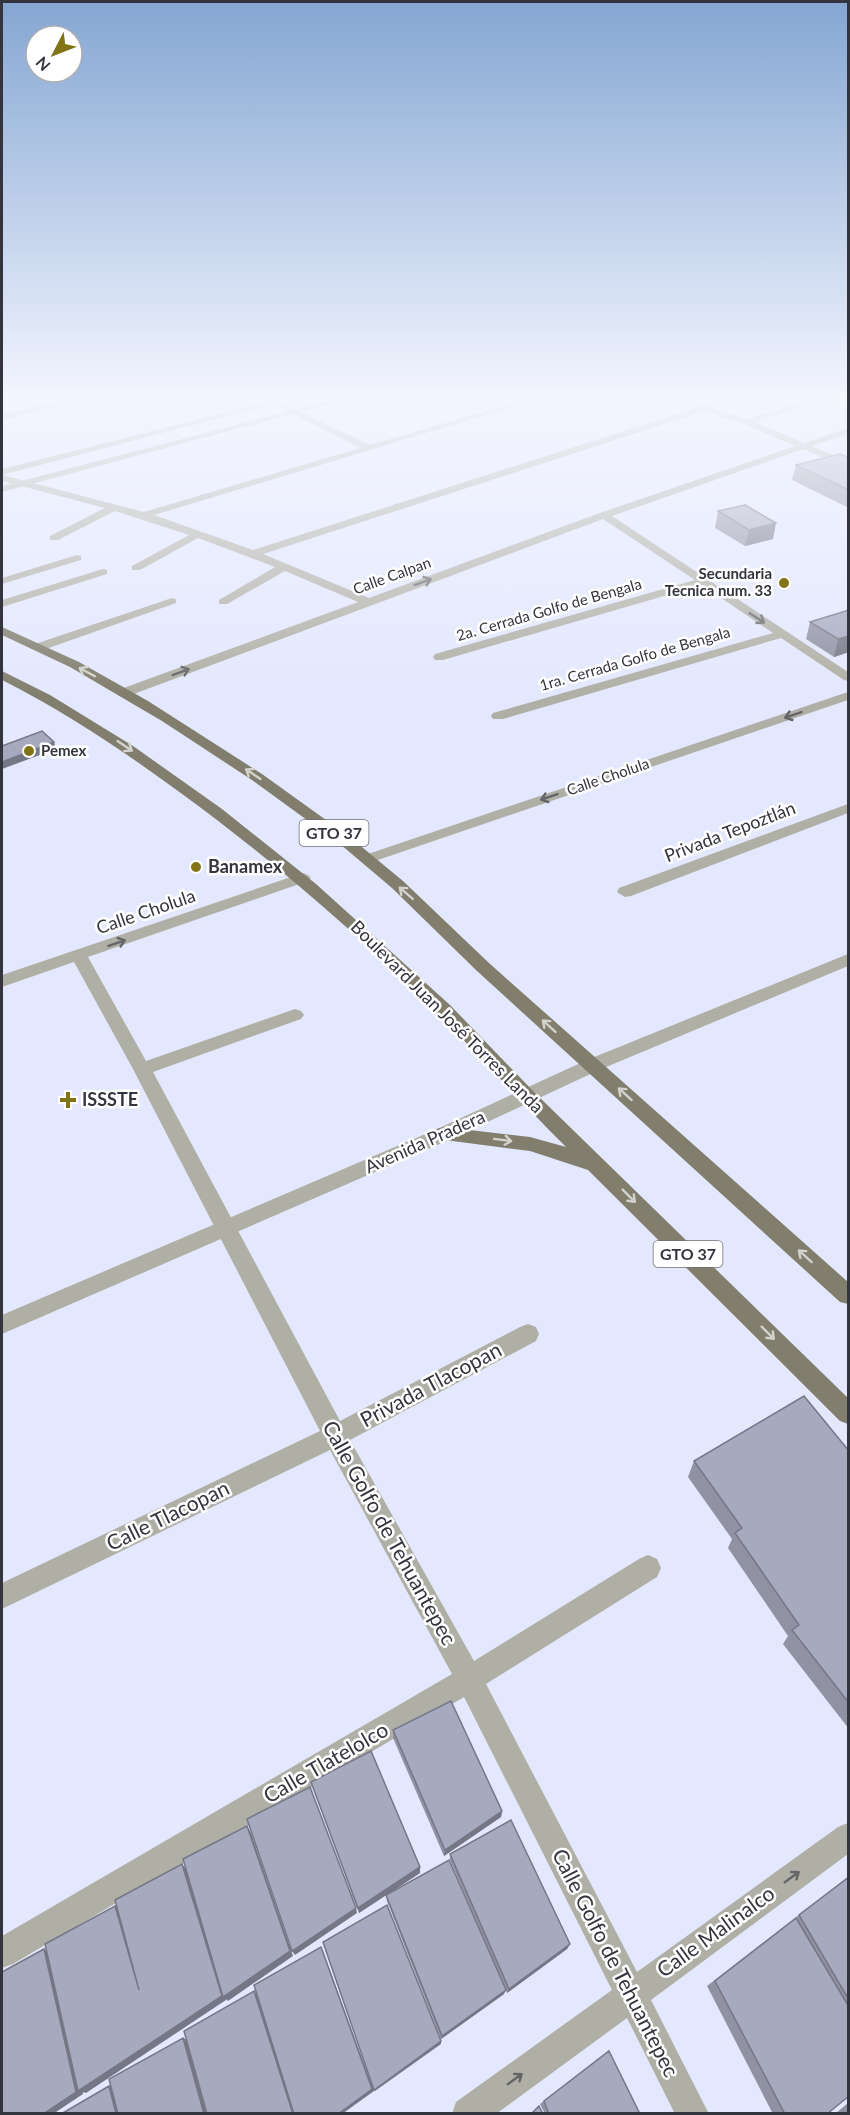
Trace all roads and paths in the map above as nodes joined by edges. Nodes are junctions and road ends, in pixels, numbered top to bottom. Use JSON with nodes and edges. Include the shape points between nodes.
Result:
{"nodes":[{"id":1,"x":80,"y":499,"type":"edge"},
{"id":2,"x":200,"y":499,"type":"edge"},
{"id":3,"x":424,"y":499,"type":"edge"},
{"id":4,"x":651,"y":499,"type":"edge"},
{"id":5,"x":114,"y":507,"type":"junction"},
{"id":6,"x":144,"y":515,"type":"junction"},
{"id":7,"x":604,"y":515,"type":"junction"},
{"id":8,"x":198,"y":534,"type":"junction"},
{"id":9,"x":54,"y":538,"type":"dead end"},
{"id":10,"x":252,"y":554,"type":"junction"},
{"id":11,"x":77,"y":558,"type":"dead end"},
{"id":12,"x":284,"y":567,"type":"junction"},
{"id":13,"x":136,"y":568,"type":"dead end"},
{"id":14,"x":103,"y":572,"type":"dead end"},
{"id":15,"x":2,"y":581,"type":"edge"},
{"id":16,"x":702,"y":582,"type":"junction"},
{"id":17,"x":172,"y":601,"type":"dead end"},
{"id":18,"x":223,"y":602,"type":"dead end"},
{"id":19,"x":368,"y":602,"type":"junction"},
{"id":20,"x":2,"y":604,"type":"edge"},
{"id":21,"x":2,"y":631,"type":"edge"},
{"id":22,"x":782,"y":634,"type":"junction"},
{"id":23,"x":39,"y":647,"type":"junction"},
{"id":24,"x":440,"y":657,"type":"dead end"},
{"id":25,"x":2,"y":675,"type":"edge"},
{"id":26,"x":849,"y":677,"type":"edge"},
{"id":27,"x":126,"y":692,"type":"junction"},
{"id":28,"x":849,"y":696,"type":"edge"},
{"id":29,"x":498,"y":716,"type":"dead end"},
{"id":30,"x":849,"y":808,"type":"edge"},
{"id":31,"x":367,"y":859,"type":"junction"},
{"id":32,"x":303,"y":878,"type":"junction"},
{"id":33,"x":625,"y":892,"type":"dead end"},
{"id":34,"x":79,"y":956,"type":"junction"},
{"id":35,"x":849,"y":960,"type":"edge"},
{"id":36,"x":2,"y":981,"type":"edge"},
{"id":37,"x":295,"y":1015,"type":"dead end"},
{"id":38,"x":593,"y":1065,"type":"junction"},
{"id":39,"x":142,"y":1069,"type":"junction"},
{"id":40,"x":527,"y":1097,"type":"junction"},
{"id":41,"x":444,"y":1134,"type":"junction"},
{"id":42,"x":598,"y":1165,"type":"junction"},
{"id":43,"x":226,"y":1229,"type":"junction"},
{"id":44,"x":849,"y":1295,"type":"edge"},
{"id":45,"x":2,"y":1325,"type":"edge"},
{"id":46,"x":528,"y":1334,"type":"dead end"},
{"id":47,"x":849,"y":1413,"type":"edge"},
{"id":48,"x":335,"y":1436,"type":"junction"},
{"id":49,"x":648,"y":1568,"type":"dead end"},
{"id":50,"x":2,"y":1596,"type":"edge"},
{"id":51,"x":469,"y":1679,"type":"junction"},
{"id":52,"x":849,"y":1837,"type":"edge"},
{"id":53,"x":2,"y":1953,"type":"edge"},
{"id":54,"x":631,"y":1994,"type":"junction"},
{"id":55,"x":468,"y":2114,"type":"edge"},
{"id":56,"x":693,"y":2114,"type":"edge"}],
"edges":[{"from":1,"to":5,"type":"street"},
{"from":2,"to":6,"type":"street"},
{"from":3,"to":10,"type":"street"},
{"from":4,"to":7,"type":"street","name":"Calle Calpan"},
{"from":5,"to":6,"type":"street"},
{"from":5,"to":9,"type":"street"},
{"from":6,"to":8,"type":"street"},
{"from":7,"to":16,"type":"street"},
{"from":19,"to":7,"type":"street","name":"Calle Calpan","one_way":true},
{"from":8,"to":10,"type":"street"},
{"from":8,"to":13,"type":"street"},
{"from":10,"to":12,"type":"street"},
{"from":11,"to":15,"type":"street"},
{"from":12,"to":18,"type":"street"},
{"from":12,"to":19,"type":"street"},
{"from":14,"to":20,"type":"street"},
{"from":16,"to":22,"type":"street","one_way":true},
{"from":16,"to":24,"type":"street","name":"2a. Cerrada Golfo de Bengala"},
{"from":17,"to":23,"type":"street"},
{"from":27,"to":19,"type":"street","name":"Calle Calpan","one_way":true},
{"from":21,"to":23,"type":"main road","number":"GTO 37"},
{"from":22,"to":26,"type":"street"},
{"from":22,"to":29,"type":"street","name":"1ra. Cerrada Golfo de Bengala"},
{"from":27,"to":23,"type":"main road","number":"GTO 37","one_way":true},
{"from":25,"to":32,"type":"main road","name":"Boulevard Juan José Torres Landa","number":"GTO 37","one_way":true,"via":[[78,716],[141,757]]},
{"from":31,"to":27,"type":"main road","number":"GTO 37","one_way":true,"via":[[277,790]]},
{"from":28,"to":31,"type":"street","name":"Calle Cholula","one_way":true},
{"from":30,"to":33,"type":"street","name":"Privada Tepoztlán"},
{"from":38,"to":31,"type":"main road","number":"GTO 37","one_way":true},
{"from":34,"to":32,"type":"street","name":"Calle Cholula","one_way":true},
{"from":32,"to":40,"type":"main road","name":"Boulevard Juan José Torres Landa","number":"GTO 37","via":[[481,1047]]},
{"from":34,"to":36,"type":"street","name":"Calle Cholula"},
{"from":34,"to":39,"type":"street","name":"Calle Golfo de Tehuantepec"},
{"from":35,"to":38,"type":"street","name":"Avenida Pradera"},
{"from":37,"to":39,"type":"street"},
{"from":38,"to":40,"type":"street","name":"Avenida Pradera"},
{"from":44,"to":38,"type":"main road","number":"GTO 37","one_way":true},
{"from":39,"to":43,"type":"street","name":"Calle Golfo de Tehuantepec"},
{"from":40,"to":41,"type":"street","name":"Avenida Pradera"},
{"from":40,"to":42,"type":"main road","name":"Boulevard Juan José Torres Landa","number":"GTO 37"},
{"from":41,"to":42,"type":"main road","one_way":true,"via":[[530,1144]]},
{"from":41,"to":43,"type":"street","name":"Avenida Pradera"},
{"from":42,"to":47,"type":"main road","name":"Boulevard Juan José Torres Landa","number":"GTO 37","one_way":true},
{"from":43,"to":45,"type":"street","name":"Avenida Pradera"},
{"from":43,"to":48,"type":"street","name":"Calle Golfo de Tehuantepec"},
{"from":46,"to":48,"type":"street","name":"Privada Tlacopan"},
{"from":48,"to":50,"type":"street","name":"Calle Tlacopan"},
{"from":48,"to":51,"type":"street","name":"Calle Golfo de Tehuantepec"},
{"from":49,"to":51,"type":"street","name":"Calle Tlatelolco"},
{"from":51,"to":53,"type":"street","name":"Calle Tlatelolco"},
{"from":51,"to":54,"type":"street","name":"Calle Golfo de Tehuantepec"},
{"from":54,"to":52,"type":"street","name":"Calle Malinalco","one_way":true},
{"from":55,"to":54,"type":"street","name":"Calle Malinalco","one_way":true},
{"from":54,"to":56,"type":"street","name":"Calle Golfo de Tehuantepec"}]}
